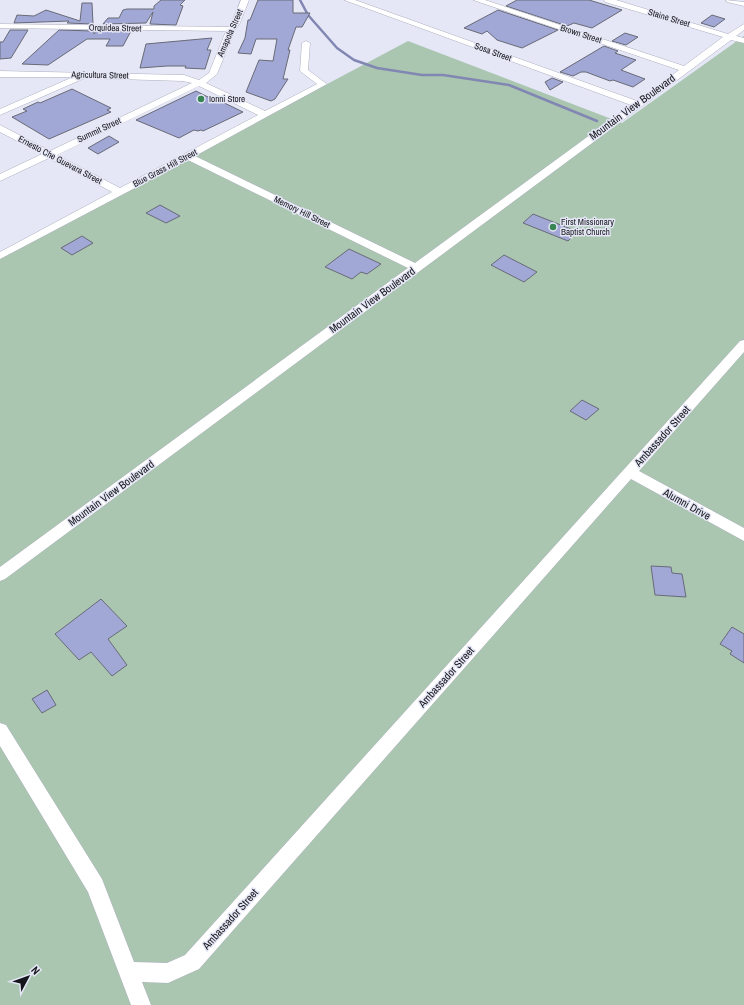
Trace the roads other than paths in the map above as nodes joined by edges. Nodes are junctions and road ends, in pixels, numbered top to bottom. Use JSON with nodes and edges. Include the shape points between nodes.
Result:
{"nodes":[{"id":1,"x":245,"y":0,"type":"edge"},
{"id":2,"x":348,"y":0,"type":"edge"},
{"id":3,"x":370,"y":0,"type":"edge"},
{"id":4,"x":477,"y":0,"type":"edge"},
{"id":5,"x":608,"y":0,"type":"edge"},
{"id":6,"x":730,"y":0,"type":"edge"},
{"id":7,"x":361,"y":4,"type":"junction"},
{"id":8,"x":744,"y":4,"type":"edge"},
{"id":9,"x":0,"y":26,"type":"edge"},
{"id":10,"x":744,"y":26,"type":"edge"},
{"id":11,"x":231,"y":29,"type":"junction"},
{"id":12,"x":730,"y":37,"type":"junction"},
{"id":13,"x":744,"y":40,"type":"edge"},
{"id":14,"x":306,"y":43,"type":"dead end"},
{"id":15,"x":685,"y":68,"type":"junction"},
{"id":16,"x":0,"y":74,"type":"edge"},
{"id":17,"x":87,"y":74,"type":"junction"},
{"id":18,"x":199,"y":83,"type":"junction"},
{"id":19,"x":638,"y":104,"type":"junction"},
{"id":20,"x":0,"y":112,"type":"edge"},
{"id":21,"x":265,"y":115,"type":"junction"},
{"id":22,"x":0,"y":128,"type":"edge"},
{"id":23,"x":48,"y":154,"type":"junction"},
{"id":24,"x":188,"y":156,"type":"junction"},
{"id":25,"x":0,"y":178,"type":"edge"},
{"id":26,"x":119,"y":192,"type":"junction"},
{"id":27,"x":0,"y":256,"type":"edge"},
{"id":28,"x":416,"y":268,"type":"junction"},
{"id":29,"x":744,"y":344,"type":"edge"},
{"id":30,"x":629,"y":472,"type":"junction"},
{"id":31,"x":744,"y":535,"type":"edge"},
{"id":32,"x":0,"y":575,"type":"edge"},
{"id":33,"x":0,"y":730,"type":"edge"},
{"id":34,"x":128,"y":972,"type":"junction"},
{"id":35,"x":141,"y":1005,"type":"edge"}],
"edges":[{"from":1,"to":11,"type":"street","name":"Amapola Street","via":[[236,24]]},
{"from":2,"to":7,"type":"street","name":"Sosa Street"},
{"from":3,"to":7,"type":"street"},
{"from":4,"to":15,"type":"street","name":"Brown Street"},
{"from":5,"to":12,"type":"street","name":"Staine Street"},
{"from":6,"to":8,"type":"street"},
{"from":7,"to":19,"type":"street","name":"Sosa Street"},
{"from":9,"to":11,"type":"street","name":"Orquídea Street"},
{"from":10,"to":12,"type":"street","name":"Mountain View Boulevard"},
{"from":11,"to":18,"type":"street","name":"Amapola Street","via":[[213,74]]},
{"from":12,"to":13,"type":"street"},
{"from":12,"to":15,"type":"street","name":"Mountain View Boulevard"},
{"from":14,"to":21,"type":"street","name":"Blue Grass Hill Street","via":[[304,71],[323,84]]},
{"from":15,"to":19,"type":"street","name":"Mountain View Boulevard"},
{"from":16,"to":17,"type":"street","name":"Agricultura Street"},
{"from":17,"to":18,"type":"street","name":"Agricultura Street","via":[[176,77]]},
{"from":17,"to":20,"type":"street"},
{"from":18,"to":21,"type":"street"},
{"from":18,"to":23,"type":"street","name":"Summit Street"},
{"from":19,"to":28,"type":"street","name":"Mountain View Boulevard"},
{"from":21,"to":24,"type":"street","name":"Blue Grass Hill Street"},
{"from":22,"to":23,"type":"street","name":"Ernesto Che Guevara Street"},
{"from":23,"to":25,"type":"street","name":"Summit Street"},
{"from":23,"to":26,"type":"street","name":"Ernesto Che Guevara Street"},
{"from":24,"to":26,"type":"street","name":"Blue Grass Hill Street"},
{"from":24,"to":28,"type":"street","name":"Memory Hill Street"},
{"from":26,"to":27,"type":"street","name":"Blue Grass Hill Street"},
{"from":28,"to":32,"type":"street","name":"Mountain View Boulevard"},
{"from":29,"to":30,"type":"street","name":"Ambassador Street"},
{"from":30,"to":31,"type":"street","name":"Alumni Drive"},
{"from":30,"to":34,"type":"street","name":"Ambassador Street","via":[[192,962],[168,973]]},
{"from":33,"to":34,"type":"street","via":[[95,886]]},
{"from":34,"to":35,"type":"street"}]}
